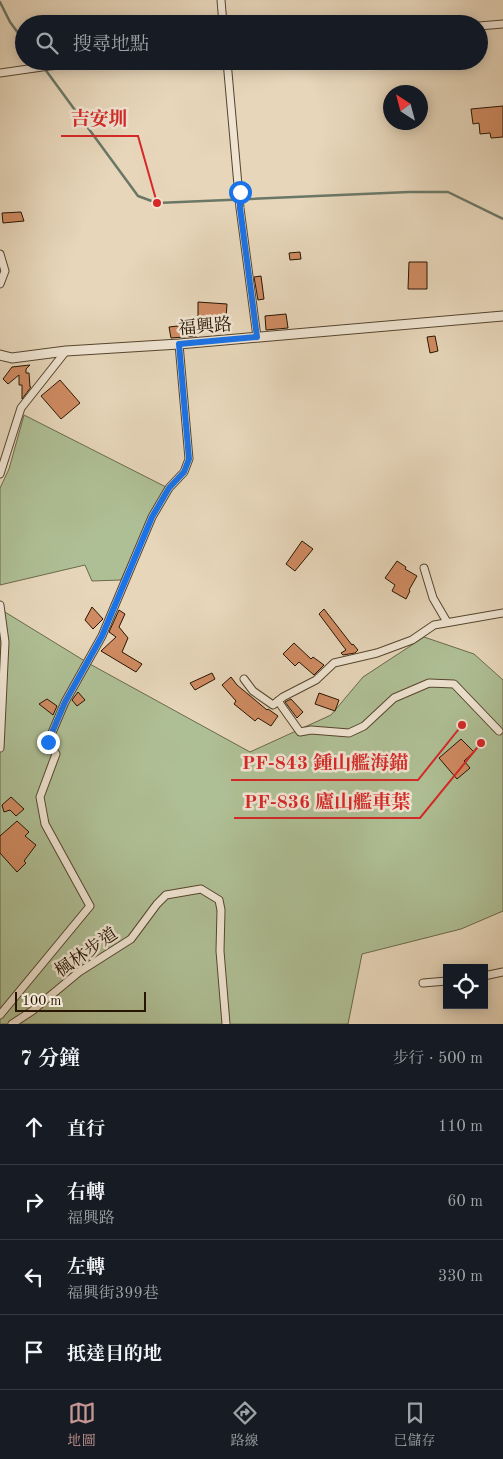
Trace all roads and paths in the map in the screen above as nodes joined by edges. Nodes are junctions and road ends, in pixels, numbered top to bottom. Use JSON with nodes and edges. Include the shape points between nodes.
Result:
{"nodes":[{"id":1,"x":221,"y":0,"type":"edge"},
{"id":2,"x":222,"y":15,"type":"edge"},
{"id":3,"x":503,"y":24,"type":"edge"},
{"id":4,"x":488,"y":25,"type":"edge"},
{"id":5,"x":25,"y":70,"type":"edge"},
{"id":6,"x":228,"y":70,"type":"edge"},
{"id":7,"x":0,"y":73,"type":"edge"},
{"id":8,"x":0,"y":254,"type":"edge"},
{"id":9,"x":0,"y":284,"type":"edge"},
{"id":10,"x":503,"y":316,"type":"edge"},
{"id":11,"x":257,"y":337,"type":"junction"},
{"id":12,"x":179,"y":344,"type":"junction"},
{"id":13,"x":66,"y":352,"type":"junction"},
{"id":14,"x":0,"y":355,"type":"edge"},
{"id":15,"x":0,"y":474,"type":"edge"},
{"id":16,"x":424,"y":568,"type":"dead end"},
{"id":17,"x":0,"y":605,"type":"edge"},
{"id":18,"x":503,"y":613,"type":"edge"},
{"id":19,"x":447,"y":622,"type":"junction"},
{"id":20,"x":244,"y":680,"type":"dead end"},
{"id":21,"x":278,"y":701,"type":"junction"},
{"id":22,"x":499,"y":731,"type":"dead end"},
{"id":23,"x":0,"y":748,"type":"edge"},
{"id":24,"x":503,"y":972,"type":"edge"},
{"id":25,"x":488,"y":975,"type":"edge"},
{"id":26,"x":443,"y":981,"type":"edge"},
{"id":27,"x":423,"y":983,"type":"dead end"},
{"id":28,"x":0,"y":1015,"type":"edge"},
{"id":29,"x":12,"y":1024,"type":"edge"},
{"id":30,"x":226,"y":1024,"type":"edge"}],
"edges":[{"from":1,"to":2,"type":"street"},
{"from":3,"to":4,"type":"street"},
{"from":5,"to":7,"type":"street"},
{"from":6,"to":11,"type":"street","via":[[240,208]]},
{"from":8,"to":9,"type":"street","via":[[5,271]]},
{"from":10,"to":11,"type":"street","name":"福興路"},
{"from":11,"to":12,"type":"street","name":"福興路"},
{"from":12,"to":13,"type":"street","name":"福興路"},
{"from":12,"to":28,"type":"street","via":[[187,466],[152,517],[102,636],[65,702],[48,742],[56,754],[40,797],[45,824],[90,906]]},
{"from":13,"to":14,"type":"street","name":"福興路","via":[[12,358]]},
{"from":13,"to":15,"type":"street","via":[[21,408]]},
{"from":16,"to":19,"type":"street","via":[[433,598]]},
{"from":17,"to":23,"type":"street","via":[[5,642]]},
{"from":18,"to":19,"type":"street"},
{"from":19,"to":21,"type":"street","via":[[434,624],[403,644],[334,663],[316,680]]},
{"from":20,"to":21,"type":"street","via":[[273,705]]},
{"from":21,"to":22,"type":"street","via":[[300,732],[349,733],[364,726],[394,698],[429,683],[454,684]]},
{"from":24,"to":25,"type":"street"},
{"from":26,"to":27,"type":"street"},
{"from":29,"to":30,"type":"street","name":"楓林步道","via":[[78,972],[131,939],[166,895],[201,889],[219,900],[221,910],[220,951]]}]}
